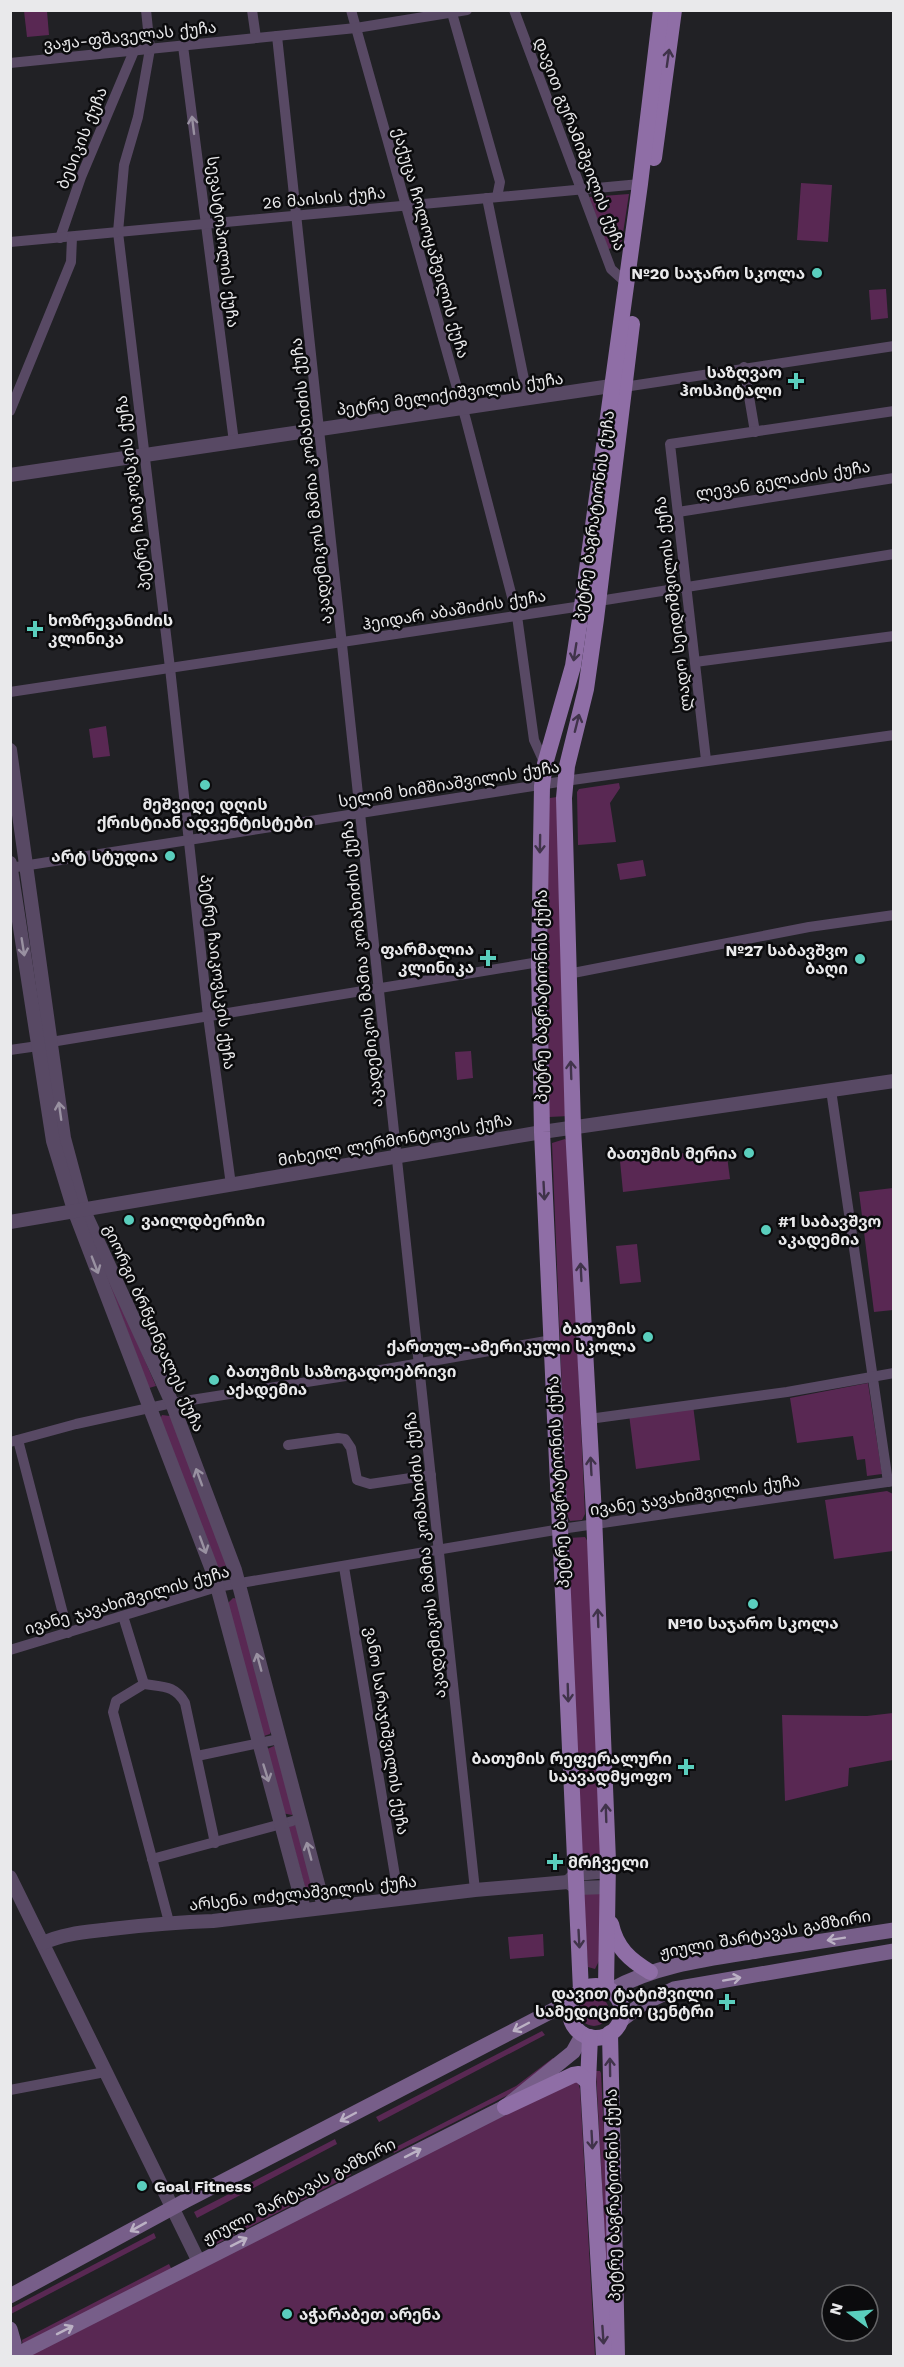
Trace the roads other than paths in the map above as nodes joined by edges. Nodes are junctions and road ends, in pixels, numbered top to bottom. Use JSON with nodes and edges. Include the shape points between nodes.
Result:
{"nodes":[{"id":1,"x":146,"y":10,"type":"edge"},
{"id":2,"x":252,"y":10,"type":"edge"},
{"id":3,"x":351,"y":10,"type":"edge"},
{"id":4,"x":467,"y":10,"type":"edge"},
{"id":5,"x":514,"y":10,"type":"edge"},
{"id":6,"x":661,"y":10,"type":"edge"},
{"id":7,"x":674,"y":10,"type":"edge"},
{"id":8,"x":452,"y":13,"type":"junction"},
{"id":9,"x":401,"y":16,"type":"edge"},
{"id":10,"x":356,"y":28,"type":"junction"},
{"id":11,"x":277,"y":36,"type":"junction"},
{"id":12,"x":256,"y":38,"type":"junction"},
{"id":13,"x":183,"y":46,"type":"junction"},
{"id":14,"x":150,"y":49,"type":"junction"},
{"id":15,"x":134,"y":51,"type":"junction"},
{"id":16,"x":10,"y":63,"type":"edge"},
{"id":17,"x":640,"y":184,"type":"junction"},
{"id":18,"x":582,"y":190,"type":"junction"},
{"id":19,"x":492,"y":198,"type":"junction"},
{"id":20,"x":405,"y":206,"type":"junction"},
{"id":21,"x":298,"y":216,"type":"junction"},
{"id":22,"x":205,"y":224,"type":"junction"},
{"id":23,"x":118,"y":232,"type":"junction"},
{"id":24,"x":72,"y":237,"type":"junction"},
{"id":25,"x":60,"y":238,"type":"junction"},
{"id":26,"x":10,"y":242,"type":"edge"},
{"id":27,"x":627,"y":280,"type":"junction"},
{"id":28,"x":894,"y":346,"type":"edge"},
{"id":29,"x":744,"y":368,"type":"junction"},
{"id":30,"x":618,"y":387,"type":"junction"},
{"id":31,"x":528,"y":399,"type":"junction"},
{"id":32,"x":462,"y":408,"type":"junction"},
{"id":33,"x":10,"y":411,"type":"edge"},
{"id":34,"x":894,"y":411,"type":"edge"},
{"id":35,"x":321,"y":429,"type":"junction"},
{"id":36,"x":755,"y":432,"type":"junction"},
{"id":37,"x":234,"y":442,"type":"junction"},
{"id":38,"x":143,"y":456,"type":"junction"},
{"id":39,"x":10,"y":476,"type":"edge"},
{"id":40,"x":894,"y":478,"type":"edge"},
{"id":41,"x":678,"y":512,"type":"junction"},
{"id":42,"x":894,"y":555,"type":"edge"},
{"id":43,"x":687,"y":588,"type":"junction"},
{"id":44,"x":590,"y":604,"type":"junction"},
{"id":45,"x":517,"y":616,"type":"junction"},
{"id":46,"x":894,"y":636,"type":"edge"},
{"id":47,"x":343,"y":642,"type":"junction"},
{"id":48,"x":695,"y":662,"type":"junction"},
{"id":49,"x":170,"y":668,"type":"junction"},
{"id":50,"x":10,"y":692,"type":"edge"},
{"id":51,"x":894,"y":735,"type":"edge"},
{"id":52,"x":10,"y":750,"type":"edge"},
{"id":53,"x":706,"y":760,"type":"junction"},
{"id":54,"x":545,"y":764,"type":"junction"},
{"id":55,"x":565,"y":781,"type":"junction"},
{"id":56,"x":542,"y":786,"type":"junction"},
{"id":57,"x":362,"y":814,"type":"junction"},
{"id":58,"x":187,"y":842,"type":"junction"},
{"id":59,"x":10,"y":863,"type":"edge"},
{"id":60,"x":26,"y":867,"type":"junction"},
{"id":61,"x":11,"y":868,"type":"edge"},
{"id":62,"x":894,"y":915,"type":"edge"},
{"id":63,"x":539,"y":962,"type":"junction"},
{"id":64,"x":568,"y":974,"type":"junction"},
{"id":65,"x":380,"y":988,"type":"junction"},
{"id":66,"x":208,"y":1016,"type":"junction"},
{"id":67,"x":44,"y":1044,"type":"junction"},
{"id":68,"x":10,"y":1050,"type":"edge"},
{"id":69,"x":894,"y":1081,"type":"edge"},
{"id":70,"x":831,"y":1090,"type":"junction"},
{"id":71,"x":573,"y":1128,"type":"junction"},
{"id":72,"x":542,"y":1132,"type":"junction"},
{"id":73,"x":398,"y":1157,"type":"junction"},
{"id":74,"x":231,"y":1185,"type":"junction"},
{"id":75,"x":79,"y":1210,"type":"junction"},
{"id":76,"x":10,"y":1222,"type":"edge"},
{"id":77,"x":552,"y":1340,"type":"junction"},
{"id":78,"x":420,"y":1364,"type":"junction"},
{"id":79,"x":894,"y":1372,"type":"edge"},
{"id":80,"x":872,"y":1377,"type":"junction"},
{"id":81,"x":172,"y":1403,"type":"junction"},
{"id":82,"x":149,"y":1408,"type":"junction"},
{"id":83,"x":589,"y":1419,"type":"junction"},
{"id":84,"x":14,"y":1441,"type":"edge"},
{"id":85,"x":288,"y":1445,"type":"dead end"},
{"id":86,"x":431,"y":1474,"type":"junction"},
{"id":87,"x":891,"y":1482,"type":"edge"},
{"id":88,"x":594,"y":1525,"type":"junction"},
{"id":89,"x":561,"y":1529,"type":"junction"},
{"id":90,"x":439,"y":1550,"type":"junction"},
{"id":91,"x":344,"y":1567,"type":"junction"},
{"id":92,"x":238,"y":1583,"type":"junction"},
{"id":93,"x":217,"y":1587,"type":"junction"},
{"id":94,"x":123,"y":1616,"type":"junction"},
{"id":95,"x":68,"y":1633,"type":"junction"},
{"id":96,"x":10,"y":1650,"type":"edge"},
{"id":97,"x":144,"y":1684,"type":"junction"},
{"id":98,"x":279,"y":1739,"type":"junction"},
{"id":99,"x":258,"y":1743,"type":"junction"},
{"id":100,"x":197,"y":1756,"type":"junction"},
{"id":101,"x":300,"y":1819,"type":"junction"},
{"id":102,"x":281,"y":1823,"type":"junction"},
{"id":103,"x":215,"y":1843,"type":"junction"},
{"id":104,"x":152,"y":1859,"type":"junction"},
{"id":105,"x":10,"y":1878,"type":"edge"},
{"id":106,"x":608,"y":1879,"type":"junction"},
{"id":107,"x":574,"y":1881,"type":"junction"},
{"id":108,"x":476,"y":1890,"type":"junction"},
{"id":109,"x":399,"y":1900,"type":"junction"},
{"id":110,"x":324,"y":1907,"type":"junction"},
{"id":111,"x":608,"y":1908,"type":"junction"},
{"id":112,"x":304,"y":1910,"type":"junction"},
{"id":113,"x":168,"y":1922,"type":"junction"},
{"id":114,"x":894,"y":1930,"type":"edge"},
{"id":115,"x":43,"y":1943,"type":"junction"},
{"id":116,"x":894,"y":1952,"type":"edge"},
{"id":117,"x":650,"y":1972,"type":"junction"},
{"id":118,"x":608,"y":1989,"type":"junction"},
{"id":119,"x":577,"y":1995,"type":"junction"},
{"id":120,"x":615,"y":2027,"type":"junction"},
{"id":121,"x":586,"y":2036,"type":"junction"},
{"id":122,"x":105,"y":2072,"type":"junction"},
{"id":123,"x":588,"y":2082,"type":"junction"},
{"id":124,"x":10,"y":2090,"type":"edge"},
{"id":125,"x":505,"y":2107,"type":"junction"},
{"id":126,"x":172,"y":2208,"type":"junction"},
{"id":127,"x":199,"y":2262,"type":"junction"},
{"id":128,"x":10,"y":2296,"type":"edge"},
{"id":129,"x":10,"y":2329,"type":"edge"},
{"id":130,"x":12,"y":2356,"type":"edge"},
{"id":131,"x":604,"y":2356,"type":"edge"},
{"id":132,"x":617,"y":2356,"type":"edge"}],
"edges":[{"from":1,"to":14,"type":"street"},
{"from":2,"to":12,"type":"street"},
{"from":3,"to":10,"type":"street","name":"ქაქუცა ჩოლოყაშვილის ქუჩა"},
{"from":4,"to":8,"type":"street","name":"ვაჟა-ფშაველას ქუჩა"},
{"from":5,"to":18,"type":"street","name":"დავით გურამიშვილის ქუჩა"},
{"from":6,"to":17,"type":"main road","name":"პეტრე ბაგრატიონის ქუჩა"},
{"from":30,"to":7,"type":"main road","name":"პეტრე ბაგრატიონის ქუჩა","one_way":true},
{"from":8,"to":9,"type":"street","name":"ვაჟა-ფშაველას ქუჩა"},
{"from":8,"to":19,"type":"street","via":[[500,182]]},
{"from":9,"to":10,"type":"street","name":"ვაჟა-ფშაველას ქუჩა"},
{"from":10,"to":11,"type":"street","name":"ვაჟა-ფშაველას ქუჩა"},
{"from":10,"to":20,"type":"street","name":"ქაქუცა ჩოლოყაშვილის ქუჩა"},
{"from":11,"to":12,"type":"street","name":"ვაჟა-ფშაველას ქუჩა"},
{"from":11,"to":21,"type":"street","name":"აკადემიკოს მამია კომახიძის ქუჩა"},
{"from":12,"to":13,"type":"street","name":"ვაჟა-ფშაველას ქუჩა"},
{"from":13,"to":14,"type":"street","name":"ვაჟა-ფშაველას ქუჩა"},
{"from":22,"to":13,"type":"street","name":"სევასტოპოლის ქუჩა","one_way":true},
{"from":14,"to":15,"type":"street","name":"ვაჟა-ფშაველას ქუჩა"},
{"from":14,"to":23,"type":"street","name":"პეტრე ჩაიკოვსკის ქუჩა","via":[[138,117],[124,165]]},
{"from":15,"to":16,"type":"street","name":"ვაჟა-ფშაველას ქუჩა"},
{"from":15,"to":25,"type":"street","name":"ბესიკის ქუჩა"},
{"from":17,"to":18,"type":"street","name":"26 მაისის ქუჩა"},
{"from":17,"to":27,"type":"main road","name":"პეტრე ბაგრატიონის ქუჩა"},
{"from":18,"to":19,"type":"street","name":"26 მაისის ქუჩა"},
{"from":18,"to":27,"type":"street","name":"დავით გურამიშვილის ქუჩა","via":[[611,269]]},
{"from":19,"to":20,"type":"street","name":"26 მაისის ქუჩა"},
{"from":19,"to":31,"type":"street"},
{"from":20,"to":21,"type":"street","name":"26 მაისის ქუჩა"},
{"from":20,"to":32,"type":"street","name":"ქაქუცა ჩოლოყაშვილის ქუჩა"},
{"from":21,"to":22,"type":"street","name":"26 მაისის ქუჩა"},
{"from":21,"to":35,"type":"street","name":"აკადემიკოს მამია კომახიძის ქუჩა"},
{"from":22,"to":23,"type":"street","name":"26 მაისის ქუჩა"},
{"from":22,"to":37,"type":"street","name":"სევასტოპოლის ქუჩა"},
{"from":23,"to":24,"type":"street","name":"26 მაისის ქუჩა"},
{"from":23,"to":38,"type":"street","name":"პეტრე ჩაიკოვსკის ქუჩა"},
{"from":24,"to":25,"type":"street","name":"26 მაისის ქუჩა"},
{"from":24,"to":33,"type":"street","via":[[71,262]]},
{"from":25,"to":26,"type":"street","name":"26 მაისის ქუჩა"},
{"from":27,"to":30,"type":"main road","name":"პეტრე ბაგრატიონის ქუჩა"},
{"from":28,"to":29,"type":"street","name":"პეტრე მელიქიშვილის ქუჩა"},
{"from":29,"to":30,"type":"street","name":"პეტრე მელიქიშვილის ქუჩა"},
{"from":29,"to":36,"type":"street"},
{"from":30,"to":31,"type":"street","name":"პეტრე მელიქიშვილის ქუჩა"},
{"from":30,"to":44,"type":"main road","name":"პეტრე ბაგრატიონის ქუჩა"},
{"from":31,"to":32,"type":"street","name":"პეტრე მელიქიშვილის ქუჩა"},
{"from":32,"to":35,"type":"street","name":"პეტრე მელიქიშვილის ქუჩა"},
{"from":32,"to":45,"type":"street","name":"ქაქუცა ჩოლოყაშვილის ქუჩა"},
{"from":34,"to":36,"type":"street"},
{"from":35,"to":37,"type":"street","name":"პეტრე მელიქიშვილის ქუჩა"},
{"from":35,"to":47,"type":"street","name":"აკადემიკოს მამია კომახიძის ქუჩა"},
{"from":36,"to":41,"type":"street","name":"ლადო სეიდიშვილის ქუჩა","via":[[670,444]]},
{"from":37,"to":38,"type":"street","name":"პეტრე მელიქიშვილის ქუჩა"},
{"from":38,"to":39,"type":"street","name":"პეტრე მელიქიშვილის ქუჩა"},
{"from":38,"to":49,"type":"street","name":"პეტრე ჩაიკოვსკის ქუჩა"},
{"from":40,"to":41,"type":"street","name":"ლევან გელაძის ქუჩა"},
{"from":41,"to":43,"type":"street","name":"ლადო სეიდიშვილის ქუჩა"},
{"from":42,"to":43,"type":"street","name":"ჰეიდარ აბაშიძის ქუჩა"},
{"from":43,"to":44,"type":"street","name":"ჰეიდარ აბაშიძის ქუჩა"},
{"from":43,"to":48,"type":"street","name":"ლადო სეიდიშვილის ქუჩა"},
{"from":44,"to":45,"type":"street","name":"ჰეიდარ აბაშიძის ქუჩა"},
{"from":44,"to":54,"type":"main road","name":"პეტრე ბაგრატიონის ქუჩა","one_way":true},
{"from":55,"to":44,"type":"main road","name":"პეტრე ბაგრატიონის ქუჩა","one_way":true,"via":[[586,689]]},
{"from":45,"to":47,"type":"street","name":"ჰეიდარ აბაშიძის ქუჩა"},
{"from":45,"to":54,"type":"street","name":"ქაქუცა ჩოლოყაშვილის ქუჩა","via":[[534,740]]},
{"from":46,"to":48,"type":"street"},
{"from":47,"to":49,"type":"street","name":"ჰეიდარ აბაშიძის ქუჩა"},
{"from":47,"to":57,"type":"street","name":"აკადემიკოს მამია კომახიძის ქუჩა"},
{"from":48,"to":53,"type":"street","name":"ლადო სეიდიშვილის ქუჩა"},
{"from":49,"to":50,"type":"street","name":"ჰეიდარ აბაშიძის ქუჩა"},
{"from":49,"to":58,"type":"street","name":"პეტრე ჩაიკოვსკის ქუჩა"},
{"from":51,"to":53,"type":"street","name":"სელიმ ხიმშიაშვილის ქუჩა"},
{"from":52,"to":60,"type":"street","name":"გიორგი ბრწყინვალეს ქუჩა"},
{"from":53,"to":55,"type":"street","name":"სელიმ ხიმშიაშვილის ქუჩა"},
{"from":54,"to":56,"type":"main road","name":"პეტრე ბაგრატიონის ქუჩა"},
{"from":55,"to":56,"type":"street","name":"სელიმ ხიმშიაშვილის ქუჩა"},
{"from":55,"to":64,"type":"main road","name":"პეტრე ბაგრატიონის ქუჩა"},
{"from":56,"to":57,"type":"street","name":"სელიმ ხიმშიაშვილის ქუჩა"},
{"from":56,"to":63,"type":"main road","name":"პეტრე ბაგრატიონის ქუჩა","one_way":true},
{"from":57,"to":58,"type":"street","name":"სელიმ ხიმშიაშვილის ქუჩა"},
{"from":57,"to":65,"type":"street","name":"აკადემიკოს მამია კომახიძის ქუჩა"},
{"from":58,"to":60,"type":"street","name":"სელიმ ხიმშიაშვილის ქუჩა"},
{"from":58,"to":66,"type":"street","name":"პეტრე ჩაიკოვსკის ქუჩა"},
{"from":59,"to":61,"type":"street","name":"გიორგი ბრწყინვალეს ქუჩა"},
{"from":60,"to":61,"type":"street","name":"სელიმ ხიმშიაშვილის ქუჩა"},
{"from":60,"to":67,"type":"street","name":"გიორგი ბრწყინვალეს ქუჩა"},
{"from":61,"to":67,"type":"street","name":"გიორგი ბრწყინვალეს ქუჩა","one_way":true},
{"from":62,"to":64,"type":"street","via":[[809,927]]},
{"from":63,"to":65,"type":"street"},
{"from":63,"to":72,"type":"main road","name":"პეტრე ბაგრატიონის ქუჩა"},
{"from":71,"to":64,"type":"main road","name":"პეტრე ბაგრატიონის ქუჩა","one_way":true},
{"from":65,"to":66,"type":"street"},
{"from":65,"to":73,"type":"street","name":"აკადემიკოს მამია კომახიძის ქუჩა"},
{"from":66,"to":67,"type":"street"},
{"from":66,"to":74,"type":"street","name":"პეტრე ჩაიკოვსკის ქუჩა"},
{"from":67,"to":68,"type":"street"},
{"from":67,"to":75,"type":"street","name":"გიორგი ბრწყინვალეს ქუჩა"},
{"from":69,"to":70,"type":"street","name":"მიხეილ ლერმონტოვის ქუჩა"},
{"from":70,"to":71,"type":"street","name":"მიხეილ ლერმონტოვის ქუჩა"},
{"from":70,"to":80,"type":"street"},
{"from":71,"to":72,"type":"street","name":"მიხეილ ლერმონტოვის ქუჩა"},
{"from":83,"to":71,"type":"main road","name":"პეტრე ბაგრატიონის ქუჩა","one_way":true},
{"from":72,"to":73,"type":"street","name":"მიხეილ ლერმონტოვის ქუჩა"},
{"from":72,"to":77,"type":"main road","name":"პეტრე ბაგრატიონის ქუჩა","one_way":true},
{"from":73,"to":74,"type":"street","name":"მიხეილ ლერმონტოვის ქუჩა"},
{"from":73,"to":78,"type":"street","name":"აკადემიკოს მამია კომახიძის ქუჩა"},
{"from":74,"to":75,"type":"street","name":"მიხეილ ლერმონტოვის ქუჩა"},
{"from":75,"to":76,"type":"street","name":"მიხეილ ლერმონტოვის ქუჩა"},
{"from":75,"to":81,"type":"street","name":"გიორგი ბრწყინვალეს ქუჩა"},
{"from":75,"to":82,"type":"street","name":"გიორგი ბრწყინვალეს ქუჩა","one_way":true},
{"from":77,"to":78,"type":"street"},
{"from":77,"to":89,"type":"main road","name":"პეტრე ბაგრატიონის ქუჩა"},
{"from":78,"to":81,"type":"street"},
{"from":78,"to":86,"type":"street","name":"აკადემიკოს მამია კომახიძის ქუჩა"},
{"from":79,"to":80,"type":"street"},
{"from":80,"to":83,"type":"street"},
{"from":80,"to":87,"type":"street"},
{"from":81,"to":82,"type":"street"},
{"from":92,"to":81,"type":"street","name":"გიორგი ბრწყინვალეს ქუჩა","one_way":true},
{"from":82,"to":84,"type":"street"},
{"from":82,"to":93,"type":"street","name":"გიორგი ბრწყინვალეს ქუჩა","one_way":true},
{"from":88,"to":83,"type":"main road","name":"პეტრე ბაგრატიონის ქუჩა","one_way":true},
{"from":84,"to":95,"type":"street"},
{"from":85,"to":86,"type":"street","via":[[345,1439],[351,1448],[357,1480],[362,1483]]},
{"from":86,"to":90,"type":"street","name":"აკადემიკოს მამია კომახიძის ქუჩა"},
{"from":87,"to":88,"type":"street","name":"ივანე ჯავახიშვილის ქუჩა"},
{"from":88,"to":89,"type":"street","name":"ივანე ჯავახიშვილის ქუჩა"},
{"from":106,"to":88,"type":"main road","name":"პეტრე ბაგრატიონის ქუჩა","one_way":true},
{"from":89,"to":90,"type":"street","name":"ივანე ჯავახიშვილის ქუჩა"},
{"from":89,"to":107,"type":"main road","name":"პეტრე ბაგრატიონის ქუჩა","one_way":true},
{"from":90,"to":91,"type":"street","name":"ივანე ჯავახიშვილის ქუჩა"},
{"from":90,"to":108,"type":"street","name":"აკადემიკოს მამია კომახიძის ქუჩა"},
{"from":91,"to":92,"type":"street","name":"ივანე ჯავახიშვილის ქუჩა"},
{"from":91,"to":109,"type":"street","name":"ვანო სარაჯიშვილის ქუჩა"},
{"from":92,"to":93,"type":"street","name":"ივანე ჯავახიშვილის ქუჩა"},
{"from":98,"to":92,"type":"street","name":"გიორგი ბრწყინვალეს ქუჩა","one_way":true},
{"from":93,"to":94,"type":"street","name":"ივანე ჯავახიშვილის ქუჩა"},
{"from":93,"to":99,"type":"street","name":"გიორგი ბრწყინვალეს ქუჩა"},
{"from":94,"to":95,"type":"street","name":"ივანე ჯავახიშვილის ქუჩა"},
{"from":94,"to":97,"type":"street"},
{"from":95,"to":96,"type":"street","name":"ივანე ჯავახიშვილის ქუჩა"},
{"from":97,"to":100,"type":"street","via":[[180,1694]]},
{"from":97,"to":104,"type":"street","via":[[116,1701],[113,1712]]},
{"from":98,"to":99,"type":"street"},
{"from":98,"to":101,"type":"street","name":"გიორგი ბრწყინვალეს ქუჩა"},
{"from":99,"to":100,"type":"street"},
{"from":99,"to":102,"type":"street","name":"გიორგი ბრწყინვალეს ქუჩა","one_way":true},
{"from":100,"to":103,"type":"street"},
{"from":101,"to":102,"type":"street"},
{"from":110,"to":101,"type":"street","name":"გიორგი ბრწყინვალეს ქუჩა","one_way":true},
{"from":102,"to":103,"type":"street"},
{"from":102,"to":112,"type":"street","name":"გიორგი ბრწყინვალეს ქუჩა"},
{"from":103,"to":104,"type":"street"},
{"from":104,"to":113,"type":"street"},
{"from":105,"to":115,"type":"street"},
{"from":106,"to":107,"type":"street","name":"არსენა ოძელაშვილის ქუჩა"},
{"from":106,"to":111,"type":"main road","name":"პეტრე ბაგრატიონის ქუჩა"},
{"from":107,"to":108,"type":"street","name":"არსენა ოძელაშვილის ქუჩა"},
{"from":107,"to":119,"type":"main road","name":"პეტრე ბაგრატიონის ქუჩა","one_way":true},
{"from":108,"to":109,"type":"street","name":"არსენა ოძელაშვილის ქუჩა"},
{"from":109,"to":110,"type":"street","name":"არსენა ოძელაშვილის ქუჩა"},
{"from":110,"to":112,"type":"street","name":"არსენა ოძელაშვილის ქუჩა"},
{"from":111,"to":117,"type":"main road","via":[[616,1941],[626,1956]]},
{"from":111,"to":118,"type":"main road","name":"პეტრე ბაგრატიონის ქუჩა"},
{"from":112,"to":113,"type":"street","name":"არსენა ოძელაშვილის ქუჩა"},
{"from":113,"to":115,"type":"street","name":"არსენა ოძელაშვილის ქუჩა","via":[[57,1936]]},
{"from":114,"to":117,"type":"main road","name":"ჟიული შარტავას გამზირი","one_way":true,"via":[[690,1962]]},
{"from":115,"to":122,"type":"street"},
{"from":120,"to":116,"type":"main road","one_way":true,"via":[[642,2004],[674,1989]]},
{"from":117,"to":118,"type":"main road","name":"ჟიული შარტავას გამზირი"},
{"from":118,"to":119,"type":"main road","via":[[590,1986]]},
{"from":118,"to":120,"type":"main road","via":[[621,2004]]},
{"from":119,"to":121,"type":"main road","via":[[570,2009],[571,2019]]},
{"from":119,"to":126,"type":"main road","one_way":true},
{"from":120,"to":121,"type":"main road","via":[[604,2036]]},
{"from":132,"to":120,"type":"main road","name":"პეტრე ბაგრატიონის ქუჩა","one_way":true},
{"from":121,"to":123,"type":"main road","name":"პეტრე ბაგრატიონის ქუჩა"},
{"from":121,"to":125,"type":"main road","name":"ჟიული შარტავას გამზირი","via":[[573,2052]]},
{"from":122,"to":124,"type":"street"},
{"from":122,"to":126,"type":"street"},
{"from":123,"to":125,"type":"main road","via":[[579,2074],[573,2075]]},
{"from":123,"to":131,"type":"main road","name":"პეტრე ბაგრატიონის ქუჩა","one_way":true},
{"from":127,"to":125,"type":"main road","name":"ჟიული შარტავას გამზირი","one_way":true},
{"from":126,"to":127,"type":"street"},
{"from":126,"to":128,"type":"main road","one_way":true},
{"from":130,"to":127,"type":"main road","name":"ჟიული შარტავას გამზირი","one_way":true},
{"from":129,"to":130,"type":"main road"}]}
